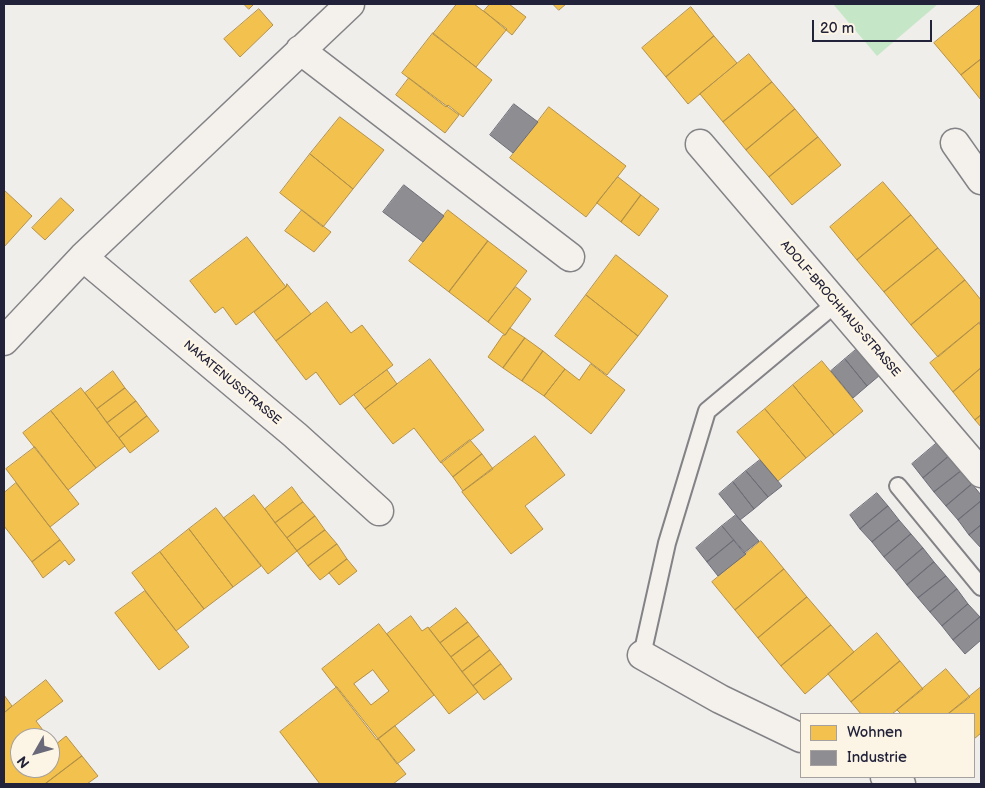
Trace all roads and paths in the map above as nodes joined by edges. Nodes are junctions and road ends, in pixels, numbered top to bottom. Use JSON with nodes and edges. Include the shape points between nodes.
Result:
{"nodes":[{"id":1,"x":350,"y":4,"type":"edge"},
{"id":2,"x":300,"y":50,"type":"junction"},
{"id":3,"x":955,"y":143,"type":"dead end"},
{"id":4,"x":700,"y":144,"type":"dead end"},
{"id":5,"x":981,"y":180,"type":"edge"},
{"id":6,"x":83,"y":257,"type":"junction"},
{"id":7,"x":570,"y":257,"type":"dead end"},
{"id":8,"x":835,"y":304,"type":"junction"},
{"id":9,"x":4,"y":341,"type":"edge"},
{"id":10,"x":981,"y":473,"type":"edge"},
{"id":11,"x":898,"y":486,"type":"dead end"},
{"id":12,"x":379,"y":511,"type":"dead end"},
{"id":13,"x":981,"y":587,"type":"edge"},
{"id":14,"x":642,"y":655,"type":"joint"},
{"id":15,"x":800,"y":738,"type":"edge"},
{"id":16,"x":887,"y":778,"type":"edge"},
{"id":17,"x":901,"y":784,"type":"edge"}],
"edges":[{"from":1,"to":2,"type":"street"},
{"from":2,"to":6,"type":"street"},
{"from":2,"to":7,"type":"street"},
{"from":3,"to":5,"type":"street"},
{"from":4,"to":8,"type":"street","name":"ADOLF-BROCHHAUS-STRASSE"},
{"from":6,"to":9,"type":"street"},
{"from":6,"to":12,"type":"street","name":"NAKATENUSSTRASSE"},
{"from":8,"to":10,"type":"street","name":"ADOLF-BROCHHAUS-STRASSE"},
{"from":8,"to":14,"type":"lane","via":[[707,411],[667,543]]},
{"from":11,"to":13,"type":"lane"},
{"from":14,"to":15,"type":"street","via":[[720,699]]},
{"from":16,"to":17,"type":"street"}]}
